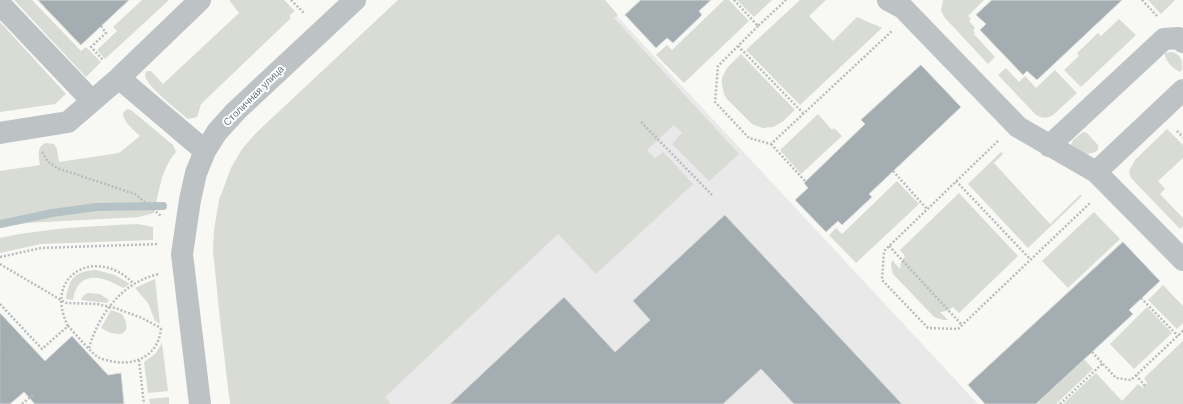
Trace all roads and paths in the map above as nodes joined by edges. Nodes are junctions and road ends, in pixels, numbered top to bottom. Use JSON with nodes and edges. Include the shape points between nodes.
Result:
{"nodes":[{"id":1,"x":200,"y":0,"type":"edge"},
{"id":2,"x":291,"y":0,"type":"edge"},
{"id":3,"x":354,"y":0,"type":"edge"},
{"id":4,"x":734,"y":0,"type":"edge"},
{"id":5,"x":786,"y":0,"type":"edge"},
{"id":6,"x":1142,"y":0,"type":"edge"},
{"id":7,"x":901,"y":3,"type":"edge"},
{"id":8,"x":0,"y":4,"type":"edge"},
{"id":9,"x":305,"y":15,"type":"dead end"},
{"id":10,"x":1160,"y":19,"type":"dead end"},
{"id":11,"x":101,"y":26,"type":"dead end"},
{"id":12,"x":758,"y":26,"type":"junction"},
{"id":13,"x":893,"y":30,"type":"dead end"},
{"id":14,"x":1183,"y":42,"type":"edge"},
{"id":15,"x":738,"y":46,"type":"junction"},
{"id":16,"x":112,"y":70,"type":"junction"},
{"id":17,"x":1183,"y":90,"type":"edge"},
{"id":18,"x":92,"y":101,"type":"junction"},
{"id":19,"x":803,"y":114,"type":"junction"},
{"id":20,"x":641,"y":122,"type":"dead end"},
{"id":21,"x":31,"y":128,"type":"junction"},
{"id":22,"x":0,"y":133,"type":"edge"},
{"id":23,"x":1000,"y":140,"type":"dead end"},
{"id":24,"x":771,"y":144,"type":"junction"},
{"id":25,"x":1049,"y":146,"type":"junction"},
{"id":26,"x":205,"y":151,"type":"junction"},
{"id":27,"x":893,"y":171,"type":"dead end"},
{"id":28,"x":1096,"y":172,"type":"junction"},
{"id":29,"x":805,"y":181,"type":"dead end"},
{"id":30,"x":956,"y":181,"type":"junction"},
{"id":31,"x":712,"y":195,"type":"dead end"},
{"id":32,"x":1091,"y":201,"type":"dead end"},
{"id":33,"x":927,"y":209,"type":"junction"},
{"id":34,"x":162,"y":216,"type":"dead end"},
{"id":35,"x":161,"y":244,"type":"dead end"},
{"id":36,"x":888,"y":246,"type":"junction"},
{"id":37,"x":0,"y":257,"type":"edge"},
{"id":38,"x":1030,"y":260,"type":"junction"},
{"id":39,"x":1183,"y":260,"type":"edge"},
{"id":40,"x":0,"y":264,"type":"edge"},
{"id":41,"x":163,"y":273,"type":"dead end"},
{"id":42,"x":134,"y":284,"type":"junction"},
{"id":43,"x":1141,"y":298,"type":"dead end"},
{"id":44,"x":62,"y":300,"type":"junction"},
{"id":45,"x":0,"y":304,"type":"edge"},
{"id":46,"x":109,"y":306,"type":"junction"},
{"id":47,"x":962,"y":325,"type":"junction"},
{"id":48,"x":68,"y":326,"type":"junction"},
{"id":49,"x":161,"y":328,"type":"junction"},
{"id":50,"x":168,"y":328,"type":"dead end"},
{"id":51,"x":1183,"y":331,"type":"edge"},
{"id":52,"x":1178,"y":336,"type":"junction"},
{"id":53,"x":88,"y":347,"type":"junction"},
{"id":54,"x":84,"y":349,"type":"dead end"},
{"id":55,"x":1092,"y":352,"type":"dead end"},
{"id":56,"x":139,"y":360,"type":"junction"},
{"id":57,"x":1102,"y":364,"type":"junction"},
{"id":58,"x":1136,"y":375,"type":"junction"},
{"id":59,"x":1145,"y":386,"type":"dead end"},
{"id":60,"x":34,"y":394,"type":"dead end"},
{"id":61,"x":22,"y":404,"type":"edge"},
{"id":62,"x":144,"y":404,"type":"edge"},
{"id":63,"x":200,"y":404,"type":"edge"},
{"id":64,"x":1060,"y":404,"type":"edge"}],
"edges":[{"from":1,"to":16,"type":"street"},
{"from":2,"to":9,"type":"path"},
{"from":3,"to":26,"type":"street","name":"Столичная улица","via":[[236,111],[217,132]]},
{"from":4,"to":12,"type":"path"},
{"from":5,"to":12,"type":"path"},
{"from":6,"to":10,"type":"path"},
{"from":7,"to":25,"type":"street","via":[[1018,127]]},
{"from":8,"to":18,"type":"street"},
{"from":11,"to":16,"type":"path","via":[[106,33],[91,47]]},
{"from":12,"to":15,"type":"path"},
{"from":13,"to":19,"type":"path"},
{"from":14,"to":25,"type":"street","via":[[1179,38],[1164,39]]},
{"from":15,"to":19,"type":"path"},
{"from":15,"to":24,"type":"path","via":[[718,66],[715,102],[749,138]]},
{"from":16,"to":18,"type":"street"},
{"from":16,"to":26,"type":"street"},
{"from":17,"to":28,"type":"street"},
{"from":18,"to":21,"type":"street","via":[[68,122]]},
{"from":19,"to":24,"type":"path"},
{"from":20,"to":31,"type":"path"},
{"from":21,"to":22,"type":"street"},
{"from":21,"to":34,"type":"path","via":[[48,162],[57,168],[135,194]]},
{"from":23,"to":30,"type":"path"},
{"from":24,"to":29,"type":"path"},
{"from":25,"to":28,"type":"street"},
{"from":26,"to":63,"type":"street","name":"Столичная улица","via":[[196,173],[182,254]]},
{"from":27,"to":33,"type":"path"},
{"from":28,"to":39,"type":"street"},
{"from":30,"to":33,"type":"path"},
{"from":30,"to":38,"type":"path"},
{"from":32,"to":38,"type":"path"},
{"from":33,"to":36,"type":"path"},
{"from":35,"to":37,"type":"path","via":[[41,248]]},
{"from":36,"to":47,"type":"path"},
{"from":36,"to":47,"type":"path","via":[[884,251],[882,280],[928,328],[958,329]]},
{"from":38,"to":47,"type":"path"},
{"from":40,"to":44,"type":"path"},
{"from":41,"to":42,"type":"path"},
{"from":42,"to":44,"type":"path","via":[[113,269],[101,266],[81,268],[72,274],[66,283],[62,291]]},
{"from":42,"to":46,"type":"path"},
{"from":43,"to":52,"type":"path"},
{"from":44,"to":46,"type":"path","via":[[66,303]]},
{"from":44,"to":48,"type":"path","via":[[62,309]]},
{"from":45,"to":48,"type":"path","via":[[42,349]]},
{"from":46,"to":49,"type":"path"},
{"from":46,"to":53,"type":"path"},
{"from":48,"to":53,"type":"path"},
{"from":49,"to":50,"type":"path"},
{"from":49,"to":56,"type":"path","via":[[161,336],[156,346],[149,355]]},
{"from":51,"to":52,"type":"path"},
{"from":52,"to":58,"type":"path"},
{"from":53,"to":54,"type":"path"},
{"from":53,"to":56,"type":"path","via":[[98,358],[121,363]]},
{"from":55,"to":57,"type":"path"},
{"from":56,"to":62,"type":"path"},
{"from":57,"to":58,"type":"path","via":[[1116,378],[1131,380]]},
{"from":57,"to":64,"type":"path"},
{"from":58,"to":59,"type":"path"},
{"from":60,"to":61,"type":"path"}]}
